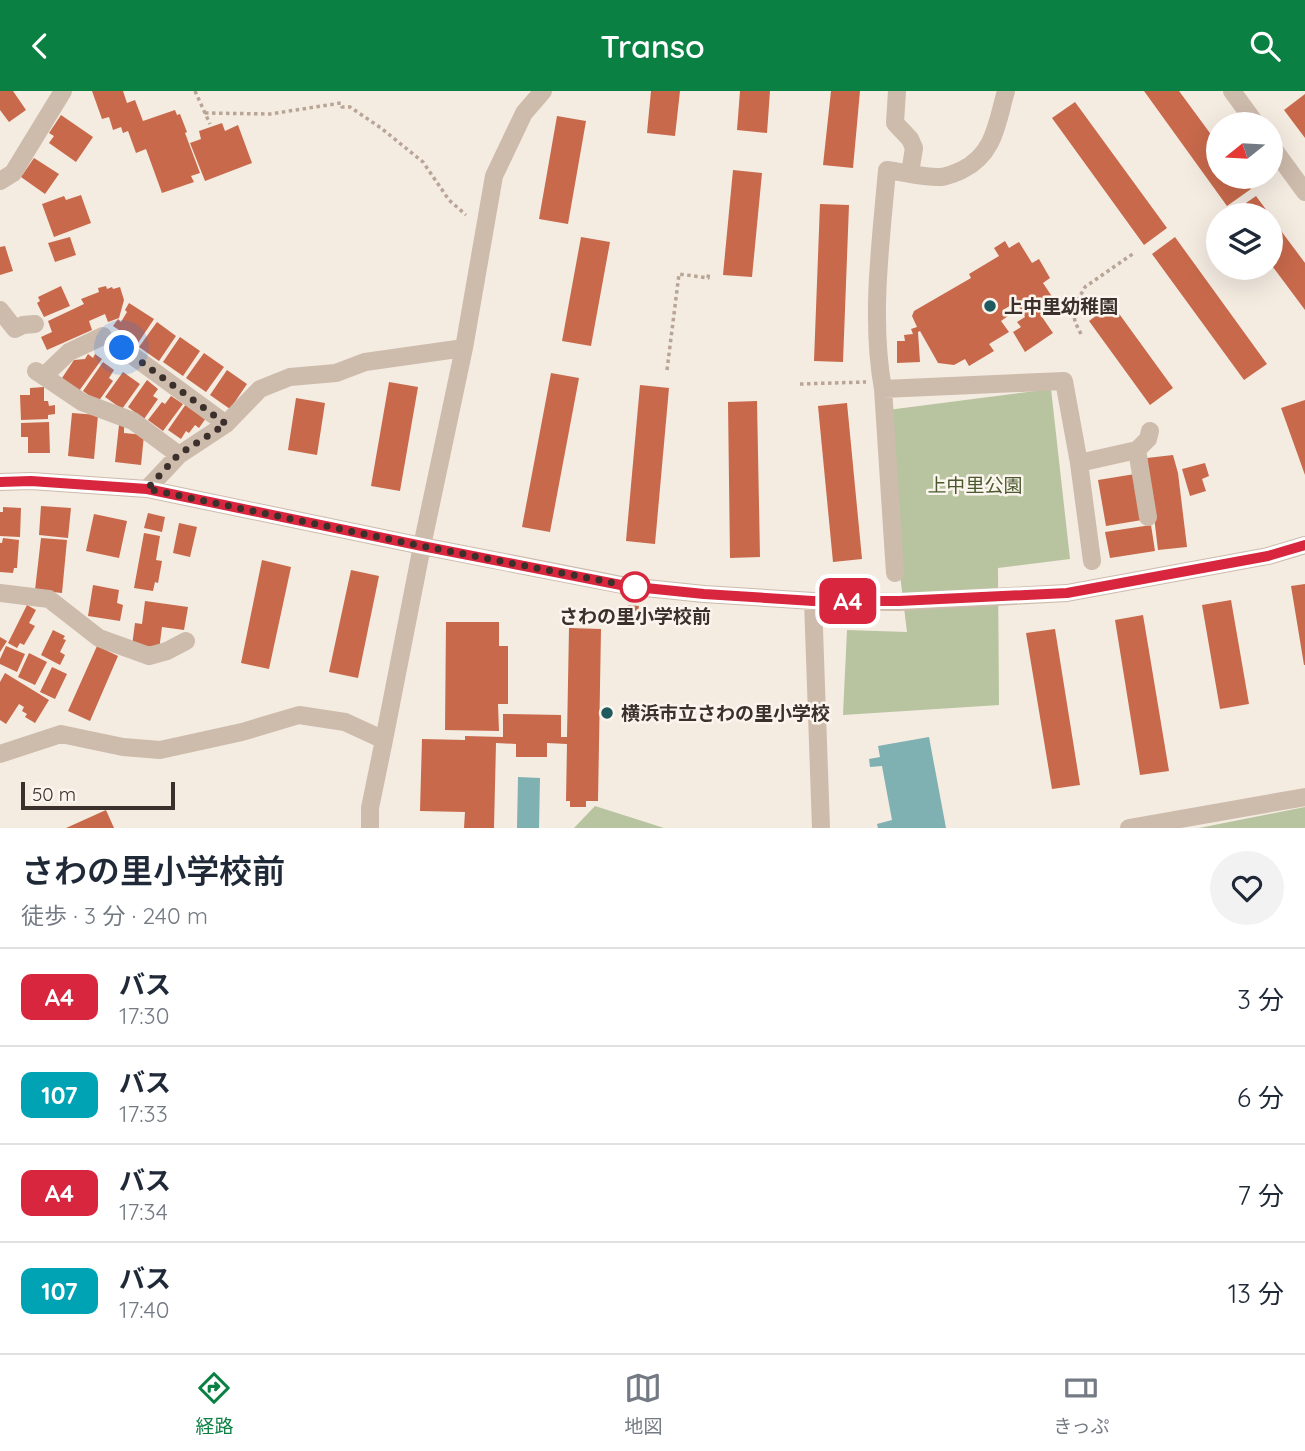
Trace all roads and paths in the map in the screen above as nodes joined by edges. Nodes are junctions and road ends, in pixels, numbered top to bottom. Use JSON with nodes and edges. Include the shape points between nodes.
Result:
{"nodes":[{"id":1,"x":62,"y":91,"type":"edge"},
{"id":2,"x":195,"y":91,"type":"edge"},
{"id":3,"x":543,"y":91,"type":"edge"},
{"id":4,"x":897,"y":91,"type":"edge"},
{"id":5,"x":1006,"y":91,"type":"edge"},
{"id":6,"x":1232,"y":91,"type":"edge"},
{"id":7,"x":1247,"y":112,"type":"edge"},
{"id":8,"x":205,"y":113,"type":"junction"},
{"id":9,"x":210,"y":124,"type":"dead end"},
{"id":10,"x":1283,"y":162,"type":"edge"},
{"id":11,"x":910,"y":173,"type":"junction"},
{"id":12,"x":0,"y":181,"type":"edge"},
{"id":13,"x":1305,"y":192,"type":"edge"},
{"id":14,"x":466,"y":215,"type":"dead end"},
{"id":15,"x":1134,"y":253,"type":"dead end"},
{"id":16,"x":709,"y":271,"type":"dead end"},
{"id":17,"x":0,"y":310,"type":"edge"},
{"id":18,"x":35,"y":324,"type":"dead end"},
{"id":19,"x":1082,"y":334,"type":"dead end"},
{"id":20,"x":103,"y":336,"type":"dead end"},
{"id":21,"x":122,"y":348,"type":"dead end"},
{"id":22,"x":464,"y":348,"type":"junction"},
{"id":23,"x":667,"y":370,"type":"dead end"},
{"id":24,"x":800,"y":384,"type":"dead end"},
{"id":25,"x":882,"y":386,"type":"junction"},
{"id":26,"x":226,"y":424,"type":"junction"},
{"id":27,"x":1150,"y":431,"type":"dead end"},
{"id":28,"x":1137,"y":450,"type":"junction"},
{"id":29,"x":178,"y":455,"type":"junction"},
{"id":30,"x":1079,"y":463,"type":"junction"},
{"id":31,"x":0,"y":482,"type":"edge"},
{"id":32,"x":147,"y":489,"type":"junction"},
{"id":33,"x":1148,"y":517,"type":"dead end"},
{"id":34,"x":1305,"y":545,"type":"edge"},
{"id":35,"x":422,"y":546,"type":"junction"},
{"id":36,"x":1092,"y":561,"type":"dead end"},
{"id":37,"x":895,"y":573,"type":"dead end"},
{"id":38,"x":0,"y":593,"type":"edge"},
{"id":39,"x":813,"y":601,"type":"junction"},
{"id":40,"x":186,"y":641,"type":"dead end"},
{"id":41,"x":384,"y":740,"type":"junction"},
{"id":42,"x":0,"y":754,"type":"edge"},
{"id":43,"x":1305,"y":797,"type":"edge"},
{"id":44,"x":370,"y":828,"type":"edge"},
{"id":45,"x":821,"y":828,"type":"edge"},
{"id":46,"x":1129,"y":828,"type":"edge"}],
"edges":[{"from":1,"to":12,"type":"street","via":[[13,173]]},
{"from":2,"to":8,"type":"path"},
{"from":3,"to":22,"type":"street","via":[[524,113],[494,176]]},
{"from":4,"to":11,"type":"street","via":[[895,123],[914,148]]},
{"from":5,"to":11,"type":"street","via":[[993,136],[979,158],[940,177]]},
{"from":6,"to":7,"type":"street"},
{"from":8,"to":9,"type":"path"},
{"from":8,"to":14,"type":"path","via":[[270,114],[341,103],[423,162],[449,200]]},
{"from":10,"to":13,"type":"street"},
{"from":11,"to":25,"type":"street","via":[[887,170],[877,293]]},
{"from":15,"to":19,"type":"path","via":[[1085,287],[1074,315]]},
{"from":16,"to":23,"type":"path","via":[[708,278],[680,274]]},
{"from":17,"to":18,"type":"street","via":[[15,329]]},
{"from":20,"to":29,"type":"street","via":[[69,352],[41,373],[82,402],[133,421]]},
{"from":21,"to":26,"type":"street"},
{"from":22,"to":26,"type":"street","via":[[365,362],[336,373],[290,377],[260,389]]},
{"from":22,"to":35,"type":"street"},
{"from":24,"to":25,"type":"path"},
{"from":25,"to":30,"type":"street","via":[[1064,381]]},
{"from":25,"to":37,"type":"street"},
{"from":26,"to":29,"type":"street"},
{"from":27,"to":28,"type":"street"},
{"from":28,"to":30,"type":"street"},
{"from":28,"to":33,"type":"street"},
{"from":29,"to":32,"type":"street"},
{"from":30,"to":36,"type":"street"},
{"from":31,"to":32,"type":"street"},
{"from":32,"to":35,"type":"street"},
{"from":34,"to":39,"type":"street","via":[[1067,593]]},
{"from":35,"to":39,"type":"street","via":[[626,586]]},
{"from":35,"to":41,"type":"street"},
{"from":38,"to":40,"type":"street","via":[[49,599],[99,638],[149,656]]},
{"from":39,"to":45,"type":"street"},
{"from":41,"to":42,"type":"street","via":[[345,722],[299,715],[160,750],[61,734]]},
{"from":41,"to":44,"type":"street"},
{"from":43,"to":46,"type":"street"}]}
